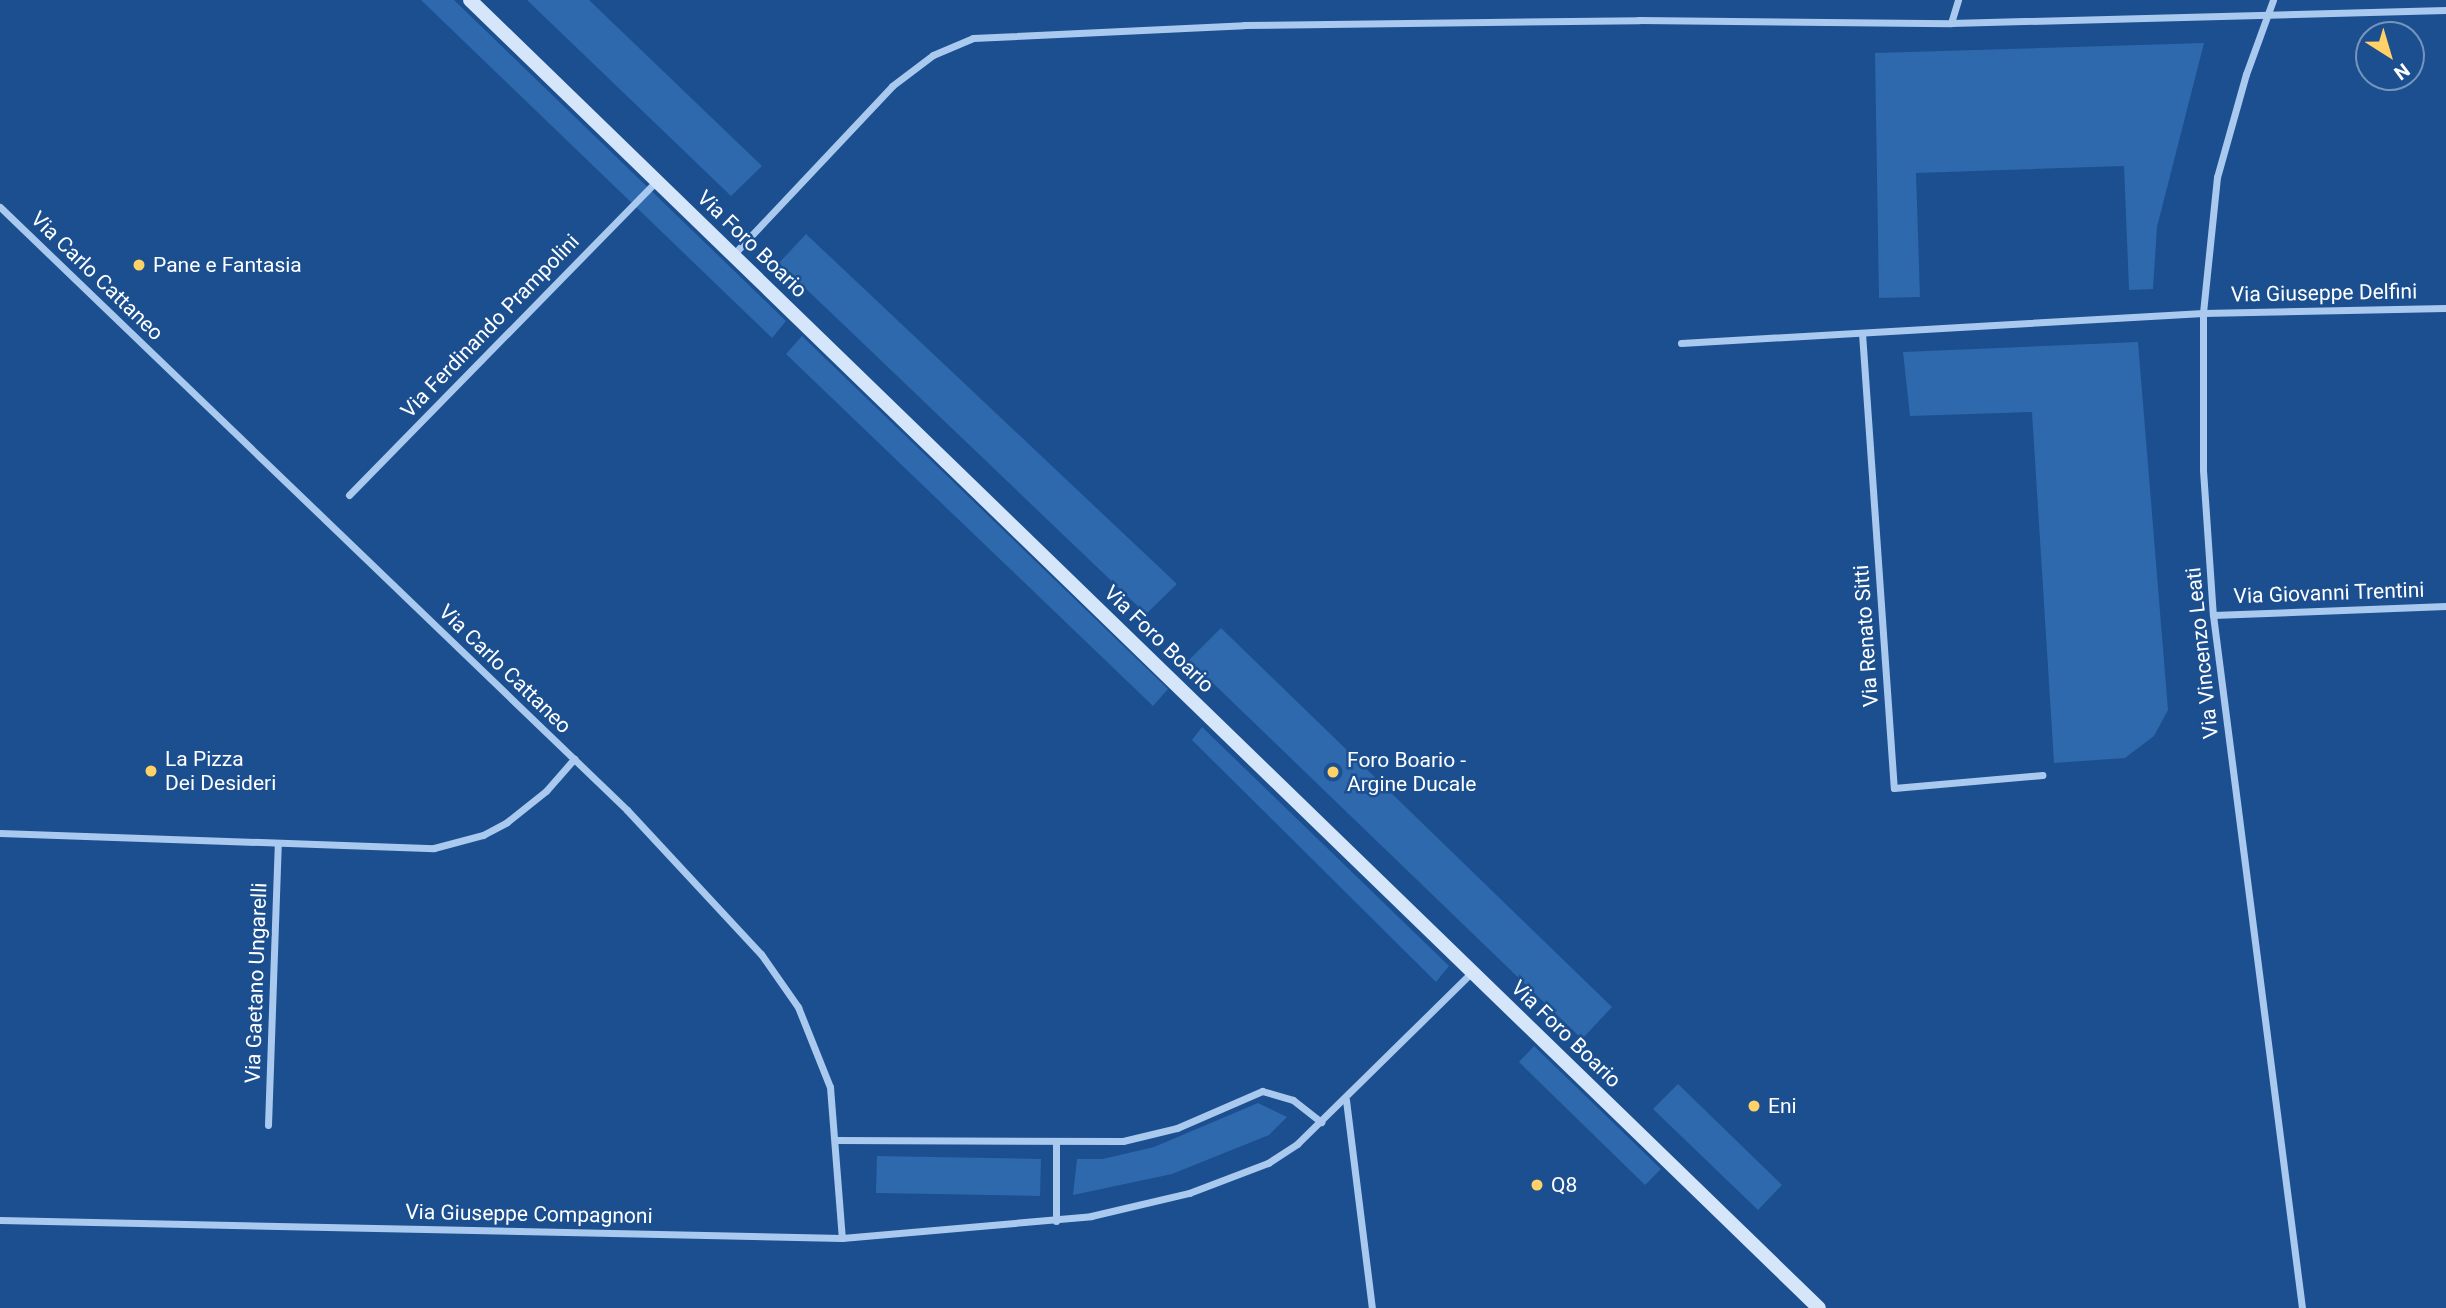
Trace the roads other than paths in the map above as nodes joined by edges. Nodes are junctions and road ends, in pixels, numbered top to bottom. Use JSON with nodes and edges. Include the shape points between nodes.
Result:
{"nodes":[{"id":1,"x":470,"y":0,"type":"edge"},
{"id":2,"x":1958,"y":0,"type":"edge"},
{"id":3,"x":2273,"y":0,"type":"edge"},
{"id":4,"x":2446,"y":10,"type":"edge"},
{"id":5,"x":2267,"y":15,"type":"junction"},
{"id":6,"x":1951,"y":23,"type":"junction"},
{"id":7,"x":656,"y":181,"type":"junction"},
{"id":8,"x":0,"y":207,"type":"edge"},
{"id":9,"x":733,"y":255,"type":"junction"},
{"id":10,"x":2446,"y":308,"type":"edge"},
{"id":11,"x":2203,"y":313,"type":"junction"},
{"id":12,"x":1862,"y":333,"type":"junction"},
{"id":13,"x":1681,"y":343,"type":"dead end"},
{"id":14,"x":349,"y":495,"type":"dead end"},
{"id":15,"x":2446,"y":606,"type":"edge"},
{"id":16,"x":2213,"y":615,"type":"junction"},
{"id":17,"x":574,"y":759,"type":"junction"},
{"id":18,"x":2042,"y":775,"type":"dead end"},
{"id":19,"x":0,"y":834,"type":"edge"},
{"id":20,"x":278,"y":843,"type":"junction"},
{"id":21,"x":1472,"y":972,"type":"junction"},
{"id":22,"x":1346,"y":1100,"type":"junction"},
{"id":23,"x":1321,"y":1122,"type":"junction"},
{"id":24,"x":268,"y":1125,"type":"dead end"},
{"id":25,"x":835,"y":1140,"type":"junction"},
{"id":26,"x":1056,"y":1143,"type":"junction"},
{"id":27,"x":0,"y":1220,"type":"edge"},
{"id":28,"x":1056,"y":1221,"type":"junction"},
{"id":29,"x":842,"y":1238,"type":"junction"},
{"id":30,"x":1372,"y":1308,"type":"edge"},
{"id":31,"x":1819,"y":1308,"type":"edge"},
{"id":32,"x":2302,"y":1308,"type":"edge"}],
"edges":[{"from":1,"to":7,"type":"street","name":"Via Foro Boario"},
{"from":2,"to":6,"type":"street"},
{"from":3,"to":5,"type":"street","name":"Via Vincenzo Leati"},
{"from":4,"to":5,"type":"street"},
{"from":5,"to":6,"type":"street"},
{"from":5,"to":11,"type":"street","name":"Via Vincenzo Leati","via":[[2217,177]]},
{"from":6,"to":9,"type":"street","via":[[1639,20],[1244,25],[973,38],[933,55],[892,86]]},
{"from":7,"to":9,"type":"street","name":"Via Foro Boario"},
{"from":7,"to":14,"type":"street","name":"Via Ferdinando Prampolini"},
{"from":8,"to":17,"type":"street","name":"Via Carlo Cattaneo"},
{"from":9,"to":21,"type":"street","name":"Via Foro Boario"},
{"from":10,"to":11,"type":"street","name":"Via Giuseppe Delfini"},
{"from":11,"to":12,"type":"street"},
{"from":11,"to":16,"type":"street","name":"Via Vincenzo Leati","via":[[2203,470]]},
{"from":12,"to":13,"type":"street"},
{"from":12,"to":18,"type":"street","name":"Via Renato Sitti","via":[[1894,788]]},
{"from":15,"to":16,"type":"street","name":"Via Giovanni Trentini"},
{"from":16,"to":32,"type":"street","name":"Via Vincenzo Leati"},
{"from":17,"to":20,"type":"street","via":[[526,810],[458,844],[409,848]]},
{"from":17,"to":25,"type":"street","name":"Via Carlo Cattaneo","via":[[735,923],[783,983],[822,1059]]},
{"from":19,"to":20,"type":"street"},
{"from":20,"to":24,"type":"street","name":"Via Gaetano Ungarelli"},
{"from":21,"to":22,"type":"street","name":"Via Giuseppe Compagnoni"},
{"from":21,"to":31,"type":"street","name":"Via Foro Boario"},
{"from":22,"to":23,"type":"street","name":"Via Giuseppe Compagnoni"},
{"from":22,"to":30,"type":"street"},
{"from":23,"to":26,"type":"street","via":[[1293,1100],[1262,1091],[1204,1118],[1146,1137]]},
{"from":23,"to":28,"type":"street","name":"Via Giuseppe Compagnoni","via":[[1287,1150],[1237,1176],[1124,1210]]},
{"from":25,"to":26,"type":"street"},
{"from":25,"to":29,"type":"street","name":"Via Carlo Cattaneo"},
{"from":26,"to":28,"type":"street"},
{"from":27,"to":29,"type":"street","name":"Via Giuseppe Compagnoni"},
{"from":28,"to":29,"type":"street","name":"Via Giuseppe Compagnoni"}]}
